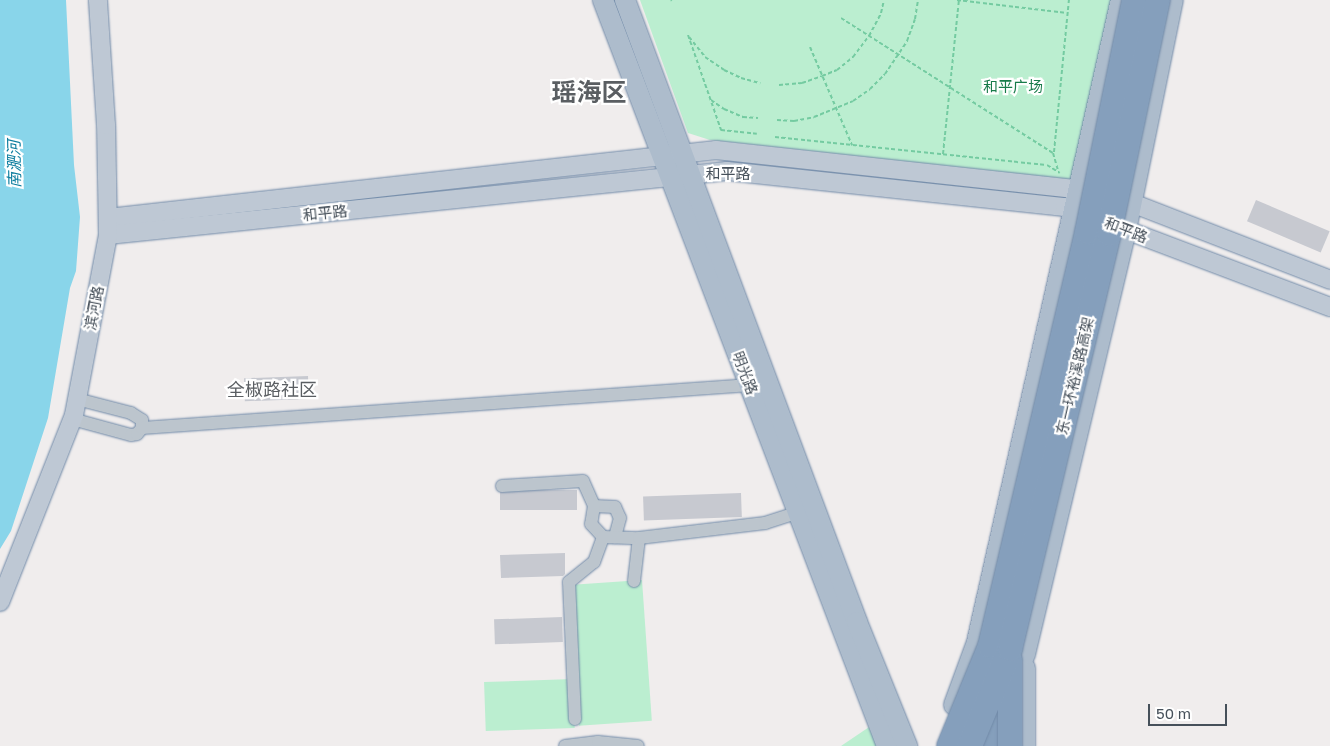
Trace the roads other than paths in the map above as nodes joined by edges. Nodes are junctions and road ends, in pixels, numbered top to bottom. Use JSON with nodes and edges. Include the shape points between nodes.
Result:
{"nodes":[{"id":1,"x":98,"y":0,"type":"edge"},
{"id":2,"x":603,"y":0,"type":"edge"},
{"id":3,"x":625,"y":0,"type":"edge"},
{"id":4,"x":1121,"y":0,"type":"edge"},
{"id":5,"x":1134,"y":0,"type":"edge"},
{"id":6,"x":1158,"y":0,"type":"edge"},
{"id":7,"x":1173,"y":0,"type":"edge"},
{"id":8,"x":682,"y":154,"type":"junction"},
{"id":9,"x":662,"y":156,"type":"junction"},
{"id":10,"x":690,"y":175,"type":"junction"},
{"id":11,"x":670,"y":177,"type":"junction"},
{"id":12,"x":1079,"y":189,"type":"junction"},
{"id":13,"x":1132,"y":203,"type":"junction"},
{"id":14,"x":1074,"y":211,"type":"junction"},
{"id":15,"x":108,"y":226,"type":"junction"},
{"id":16,"x":1126,"y":230,"type":"junction"},
{"id":17,"x":1330,"y":280,"type":"edge"},
{"id":18,"x":1330,"y":307,"type":"edge"},
{"id":19,"x":750,"y":385,"type":"junction"},
{"id":20,"x":77,"y":399,"type":"junction"},
{"id":21,"x":72,"y":419,"type":"junction"},
{"id":22,"x":142,"y":428,"type":"junction"},
{"id":23,"x":502,"y":486,"type":"dead end"},
{"id":24,"x":594,"y":506,"type":"junction"},
{"id":25,"x":798,"y":512,"type":"junction"},
{"id":26,"x":609,"y":537,"type":"junction"},
{"id":27,"x":639,"y":538,"type":"junction"},
{"id":28,"x":634,"y":580,"type":"dead end"},
{"id":29,"x":0,"y":602,"type":"edge"},
{"id":30,"x":1008,"y":650,"type":"junction"},
{"id":31,"x":574,"y":719,"type":"dead end"},
{"id":32,"x":566,"y":746,"type":"edge"},
{"id":33,"x":638,"y":746,"type":"edge"},
{"id":34,"x":887,"y":746,"type":"edge"},
{"id":35,"x":907,"y":746,"type":"edge"},
{"id":36,"x":938,"y":746,"type":"edge"},
{"id":37,"x":949,"y":746,"type":"edge"},
{"id":38,"x":970,"y":746,"type":"edge"},
{"id":39,"x":991,"y":746,"type":"edge"},
{"id":40,"x":1010,"y":746,"type":"edge"},
{"id":41,"x":1025,"y":746,"type":"edge"}],
"edges":[{"from":1,"to":15,"type":"main road","name":"滨河路"},
{"from":2,"to":9,"type":"main road","name":"明光路"},
{"from":3,"to":8,"type":"main road","name":"明光路"},
{"from":4,"to":12,"type":"main road"},
{"from":5,"to":30,"type":"highway","name":"东一环裕溪路高架","bridge":true},
{"from":6,"to":30,"type":"highway","name":"东一环裕溪路高架","bridge":true,"via":[[1109,234]]},
{"from":7,"to":13,"type":"main road"},
{"from":8,"to":9,"type":"main road","name":"和平路"},
{"from":8,"to":10,"type":"main road","name":"明光路"},
{"from":8,"to":12,"type":"main road","name":"和平路","via":[[716,150]]},
{"from":9,"to":11,"type":"main road","name":"明光路"},
{"from":9,"to":15,"type":"main road","name":"和平路"},
{"from":10,"to":11,"type":"main road","name":"和平路"},
{"from":10,"to":14,"type":"main road","name":"和平路","via":[[727,171],[1065,207]]},
{"from":10,"to":35,"type":"main road","name":"明光路","via":[[857,622]]},
{"from":11,"to":15,"type":"main road","name":"和平路"},
{"from":11,"to":19,"type":"main road","name":"明光路"},
{"from":12,"to":13,"type":"main road","name":"和平路","via":[[1105,192]]},
{"from":12,"to":14,"type":"main road"},
{"from":13,"to":16,"type":"main road"},
{"from":13,"to":17,"type":"main road","name":"和平路"},
{"from":14,"to":16,"type":"main road","name":"和平路"},
{"from":14,"to":36,"type":"main road","via":[[978,642]]},
{"from":15,"to":20,"type":"main road","name":"滨河路"},
{"from":16,"to":18,"type":"main road","name":"和平路"},
{"from":16,"to":30,"type":"main road"},
{"from":19,"to":22,"type":"street"},
{"from":19,"to":25,"type":"main road","name":"明光路"},
{"from":20,"to":21,"type":"main road","name":"滨河路"},
{"from":20,"to":22,"type":"street","via":[[131,414],[142,420]]},
{"from":21,"to":22,"type":"street","via":[[131,435]]},
{"from":21,"to":29,"type":"main road","name":"滨河路"},
{"from":23,"to":24,"type":"street","via":[[583,480]]},
{"from":24,"to":26,"type":"street","via":[[591,524]]},
{"from":24,"to":26,"type":"street","via":[[615,507],[620,518]]},
{"from":25,"to":27,"type":"street","via":[[765,523]]},
{"from":25,"to":34,"type":"main road","name":"明光路"},
{"from":26,"to":27,"type":"street"},
{"from":26,"to":31,"type":"street","via":[[594,562],[569,582]]},
{"from":27,"to":28,"type":"street"},
{"from":30,"to":37,"type":"highway","name":"东一环裕溪路高架","bridge":true},
{"from":30,"to":38,"type":"highway","name":"东一环裕溪路高架","bridge":true},
{"from":30,"to":39,"type":"highway","bridge":true},
{"from":30,"to":39,"type":"main road"},
{"from":30,"to":40,"type":"highway","bridge":true},
{"from":30,"to":41,"type":"main road"},
{"from":32,"to":33,"type":"street","via":[[598,742]]}]}
